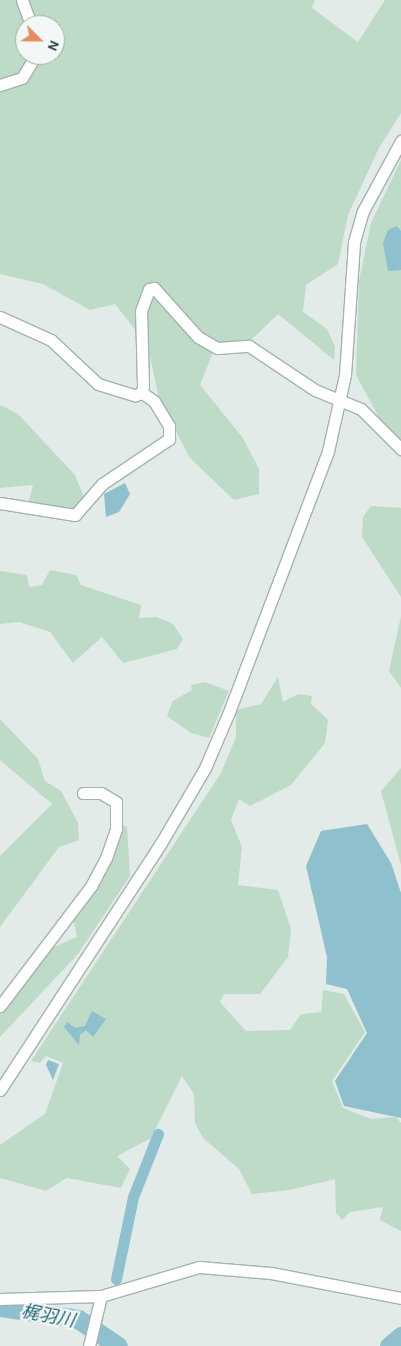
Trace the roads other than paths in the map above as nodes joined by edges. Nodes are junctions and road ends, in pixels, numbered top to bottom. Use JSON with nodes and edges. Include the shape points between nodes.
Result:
{"nodes":[{"id":1,"x":22,"y":0,"type":"edge"},
{"id":2,"x":27,"y":15,"type":"edge"},
{"id":3,"x":30,"y":65,"type":"edge"},
{"id":4,"x":0,"y":85,"type":"edge"},
{"id":5,"x":401,"y":141,"type":"edge"},
{"id":6,"x":0,"y":316,"type":"edge"},
{"id":7,"x":142,"y":392,"type":"junction"},
{"id":8,"x":340,"y":399,"type":"junction"},
{"id":9,"x":401,"y":449,"type":"edge"},
{"id":10,"x":0,"y":503,"type":"edge"},
{"id":11,"x":83,"y":793,"type":"dead end"},
{"id":12,"x":0,"y":1006,"type":"edge"},
{"id":13,"x":0,"y":1090,"type":"edge"},
{"id":14,"x":101,"y":1296,"type":"junction"},
{"id":15,"x":0,"y":1298,"type":"edge"},
{"id":16,"x":401,"y":1298,"type":"edge"},
{"id":17,"x":89,"y":1346,"type":"edge"}],
"edges":[{"from":1,"to":2,"type":"street"},
{"from":3,"to":4,"type":"street","via":[[22,78]]},
{"from":5,"to":8,"type":"street","via":[[363,211],[354,242]]},
{"from":6,"to":7,"type":"street","via":[[51,340],[98,384],[135,395]]},
{"from":7,"to":8,"type":"street","via":[[141,311],[146,295],[154,288],[186,328],[217,348],[249,346],[315,390]]},
{"from":7,"to":10,"type":"street","via":[[154,401],[169,426],[169,439],[102,484],[75,515]]},
{"from":8,"to":9,"type":"street","via":[[361,409]]},
{"from":8,"to":13,"type":"street","via":[[328,451],[205,768]]},
{"from":11,"to":12,"type":"street","via":[[101,793],[116,802],[116,829],[106,858],[10,998]]},
{"from":14,"to":15,"type":"street"},
{"from":14,"to":16,"type":"street","via":[[199,1267],[280,1274]]},
{"from":14,"to":17,"type":"street"}]}
